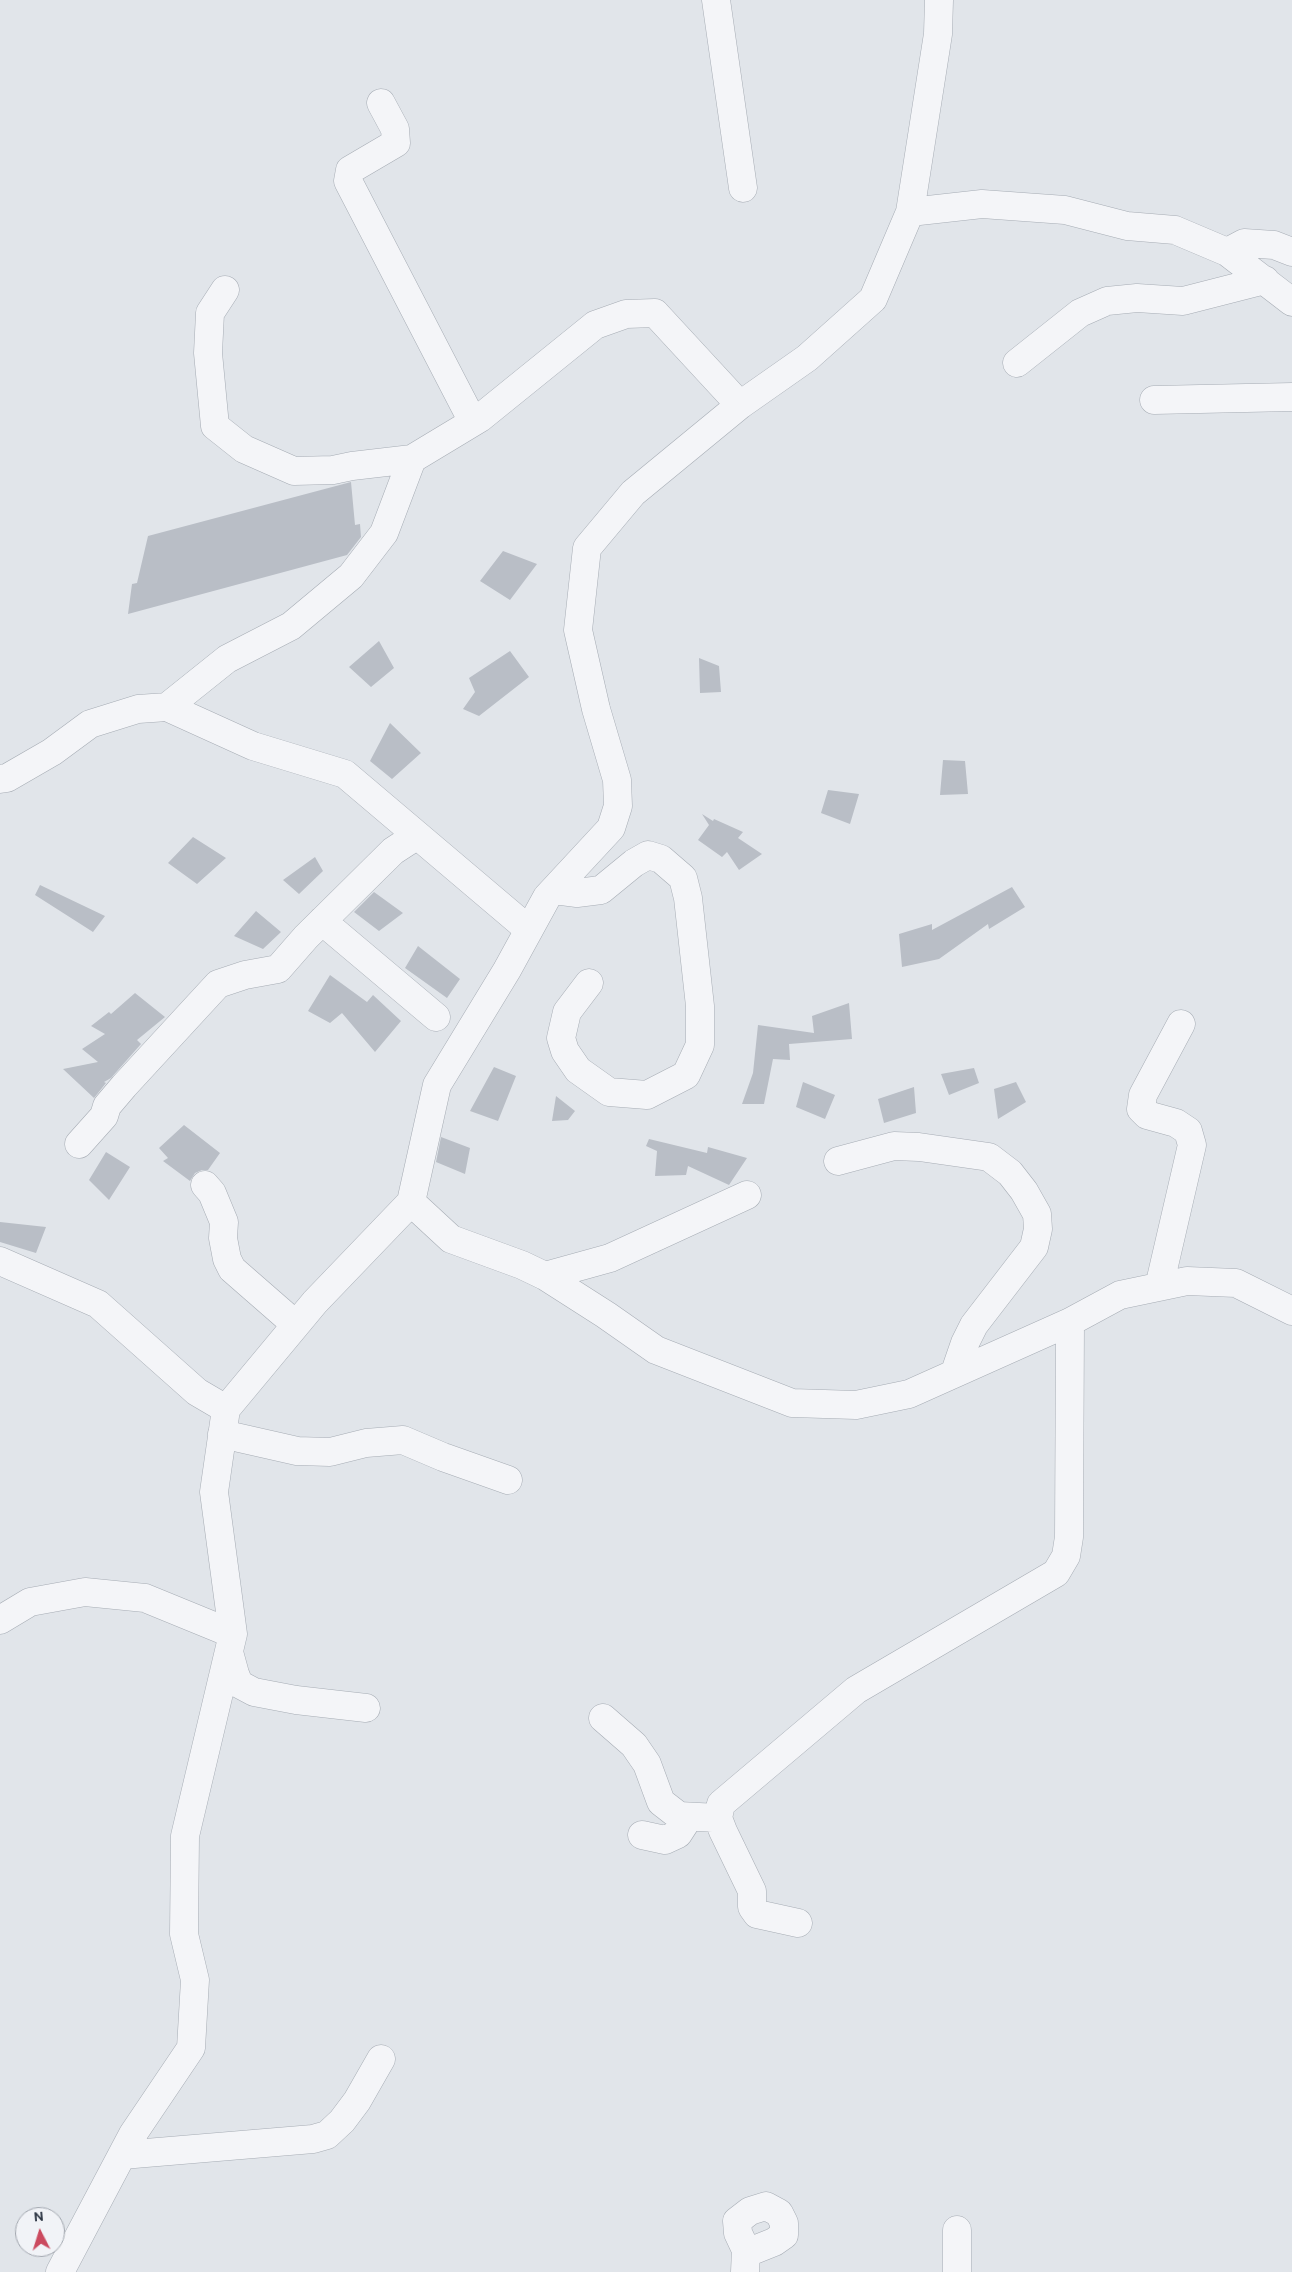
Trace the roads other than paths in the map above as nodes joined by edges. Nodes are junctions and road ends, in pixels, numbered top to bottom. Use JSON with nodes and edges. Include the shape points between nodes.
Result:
{"nodes":[{"id":1,"x":716,"y":0,"type":"edge"},
{"id":2,"x":939,"y":0,"type":"edge"},
{"id":3,"x":381,"y":103,"type":"dead end"},
{"id":4,"x":743,"y":188,"type":"dead end"},
{"id":5,"x":910,"y":212,"type":"junction"},
{"id":6,"x":1226,"y":252,"type":"junction"},
{"id":7,"x":1292,"y":252,"type":"edge"},
{"id":8,"x":1265,"y":280,"type":"junction"},
{"id":9,"x":225,"y":290,"type":"dead end"},
{"id":10,"x":1292,"y":302,"type":"edge"},
{"id":11,"x":1017,"y":363,"type":"dead end"},
{"id":12,"x":1292,"y":397,"type":"edge"},
{"id":13,"x":1154,"y":400,"type":"dead end"},
{"id":14,"x":740,"y":405,"type":"junction"},
{"id":15,"x":473,"y":422,"type":"junction"},
{"id":16,"x":412,"y":459,"type":"junction"},
{"id":17,"x":167,"y":707,"type":"junction"},
{"id":18,"x":0,"y":779,"type":"edge"},
{"id":19,"x":416,"y":836,"type":"junction"},
{"id":20,"x":554,"y":890,"type":"junction"},
{"id":21,"x":322,"y":921,"type":"junction"},
{"id":22,"x":528,"y":929,"type":"junction"},
{"id":23,"x":589,"y":983,"type":"dead end"},
{"id":24,"x":436,"y":1017,"type":"dead end"},
{"id":25,"x":1181,"y":1024,"type":"dead end"},
{"id":26,"x":79,"y":1144,"type":"dead end"},
{"id":27,"x":838,"y":1161,"type":"dead end"},
{"id":28,"x":205,"y":1185,"type":"dead end"},
{"id":29,"x":747,"y":1195,"type":"dead end"},
{"id":30,"x":411,"y":1202,"type":"junction"},
{"id":31,"x":0,"y":1261,"type":"edge"},
{"id":32,"x":0,"y":1274,"type":"edge"},
{"id":33,"x":545,"y":1276,"type":"junction"},
{"id":34,"x":48,"y":1282,"type":"junction"},
{"id":35,"x":1159,"y":1287,"type":"junction"},
{"id":36,"x":1292,"y":1311,"type":"edge"},
{"id":37,"x":1070,"y":1322,"type":"junction"},
{"id":38,"x":296,"y":1324,"type":"junction"},
{"id":39,"x":955,"y":1372,"type":"junction"},
{"id":40,"x":224,"y":1421,"type":"junction"},
{"id":41,"x":508,"y":1480,"type":"dead end"},
{"id":42,"x":0,"y":1620,"type":"edge"},
{"id":43,"x":231,"y":1643,"type":"junction"},
{"id":44,"x":366,"y":1708,"type":"dead end"},
{"id":45,"x":603,"y":1718,"type":"dead end"},
{"id":46,"x":689,"y":1817,"type":"junction"},
{"id":47,"x":718,"y":1818,"type":"junction"},
{"id":48,"x":642,"y":1835,"type":"dead end"},
{"id":49,"x":798,"y":1923,"type":"dead end"},
{"id":50,"x":381,"y":2059,"type":"dead end"},
{"id":51,"x":122,"y":2155,"type":"junction"},
{"id":52,"x":957,"y":2230,"type":"dead end"},
{"id":53,"x":60,"y":2272,"type":"edge"},
{"id":54,"x":957,"y":2272,"type":"edge"}],
"edges":[{"from":1,"to":4,"type":"street"},
{"from":2,"to":5,"type":"street","via":[[938,34]]},
{"from":3,"to":15,"type":"street","via":[[395,129],[396,143],[350,170],[348,181]]},
{"from":5,"to":6,"type":"street","via":[[982,204],[1064,210],[1127,226],[1175,230]]},
{"from":5,"to":14,"type":"street","via":[[873,299],[807,358]]},
{"from":6,"to":7,"type":"street","via":[[1244,243],[1274,245]]},
{"from":6,"to":8,"type":"street"},
{"from":8,"to":10,"type":"street"},
{"from":8,"to":11,"type":"street","via":[[1183,301],[1137,298],[1107,301],[1080,313]]},
{"from":9,"to":16,"type":"street","via":[[210,313],[208,353],[215,426],[244,449],[294,471],[333,470]]},
{"from":12,"to":13,"type":"street"},
{"from":14,"to":15,"type":"street","via":[[655,313],[626,314],[595,325]]},
{"from":14,"to":20,"type":"street","via":[[633,493],[587,548],[578,630],[617,780],[618,806],[611,828]]},
{"from":15,"to":16,"type":"street"},
{"from":16,"to":17,"type":"street","via":[[384,533],[351,576],[291,626],[227,659]]},
{"from":17,"to":18,"type":"street","via":[[138,709],[90,724],[52,752]]},
{"from":17,"to":19,"type":"street","via":[[253,746],[345,774]]},
{"from":19,"to":21,"type":"street","via":[[394,851]]},
{"from":19,"to":22,"type":"street"},
{"from":20,"to":22,"type":"street"},
{"from":20,"to":23,"type":"street","via":[[577,894],[601,890],[648,855],[661,859],[683,878],[700,1006],[700,1045],[686,1075],[647,1095],[609,1092],[578,1070],[564,1051],[561,1038],[567,1012]]},
{"from":21,"to":24,"type":"street"},
{"from":21,"to":26,"type":"street","via":[[278,969],[218,984],[124,1086],[107,1106],[104,1116]]},
{"from":22,"to":30,"type":"street","via":[[507,970],[437,1084]]},
{"from":25,"to":35,"type":"street","via":[[1143,1095],[1141,1109],[1188,1131],[1192,1144]]},
{"from":27,"to":39,"type":"street","via":[[894,1146],[919,1146],[989,1157],[1010,1173],[1037,1214],[1034,1247],[974,1325]]},
{"from":28,"to":38,"type":"street","via":[[224,1222],[223,1238],[232,1269]]},
{"from":29,"to":33,"type":"street","via":[[610,1258]]},
{"from":30,"to":33,"type":"street","via":[[451,1239]]},
{"from":30,"to":38,"type":"street"},
{"from":31,"to":34,"type":"street"},
{"from":32,"to":34,"type":"street"},
{"from":33,"to":39,"type":"street","via":[[656,1350],[792,1403],[856,1405],[909,1394]]},
{"from":34,"to":40,"type":"street","via":[[98,1304],[197,1392]]},
{"from":35,"to":36,"type":"street","via":[[1187,1281],[1236,1283]]},
{"from":35,"to":37,"type":"street","via":[[1120,1295]]},
{"from":37,"to":39,"type":"street"},
{"from":37,"to":47,"type":"street","via":[[1069,1536],[1066,1556],[1056,1573],[856,1690],[721,1804]]},
{"from":38,"to":40,"type":"street"},
{"from":40,"to":41,"type":"street","via":[[297,1451],[330,1452],[366,1443],[403,1440]]},
{"from":40,"to":43,"type":"street","via":[[214,1492]]},
{"from":42,"to":43,"type":"street","via":[[30,1602],[85,1592],[145,1598]]},
{"from":43,"to":44,"type":"street","via":[[235,1674],[240,1684],[254,1692]]},
{"from":43,"to":51,"type":"street","via":[[185,1836],[184,1934],[195,1980],[191,2048]]},
{"from":45,"to":46,"type":"street","via":[[634,1745],[647,1764],[661,1802],[679,1816]]},
{"from":46,"to":47,"type":"street"},
{"from":46,"to":48,"type":"street","via":[[678,1834],[665,1840]]},
{"from":47,"to":49,"type":"street","via":[[752,1891],[752,1907],[757,1914]]},
{"from":50,"to":51,"type":"street","via":[[357,2101],[327,2135],[313,2139]]},
{"from":51,"to":53,"type":"street"},
{"from":52,"to":54,"type":"street"}]}
